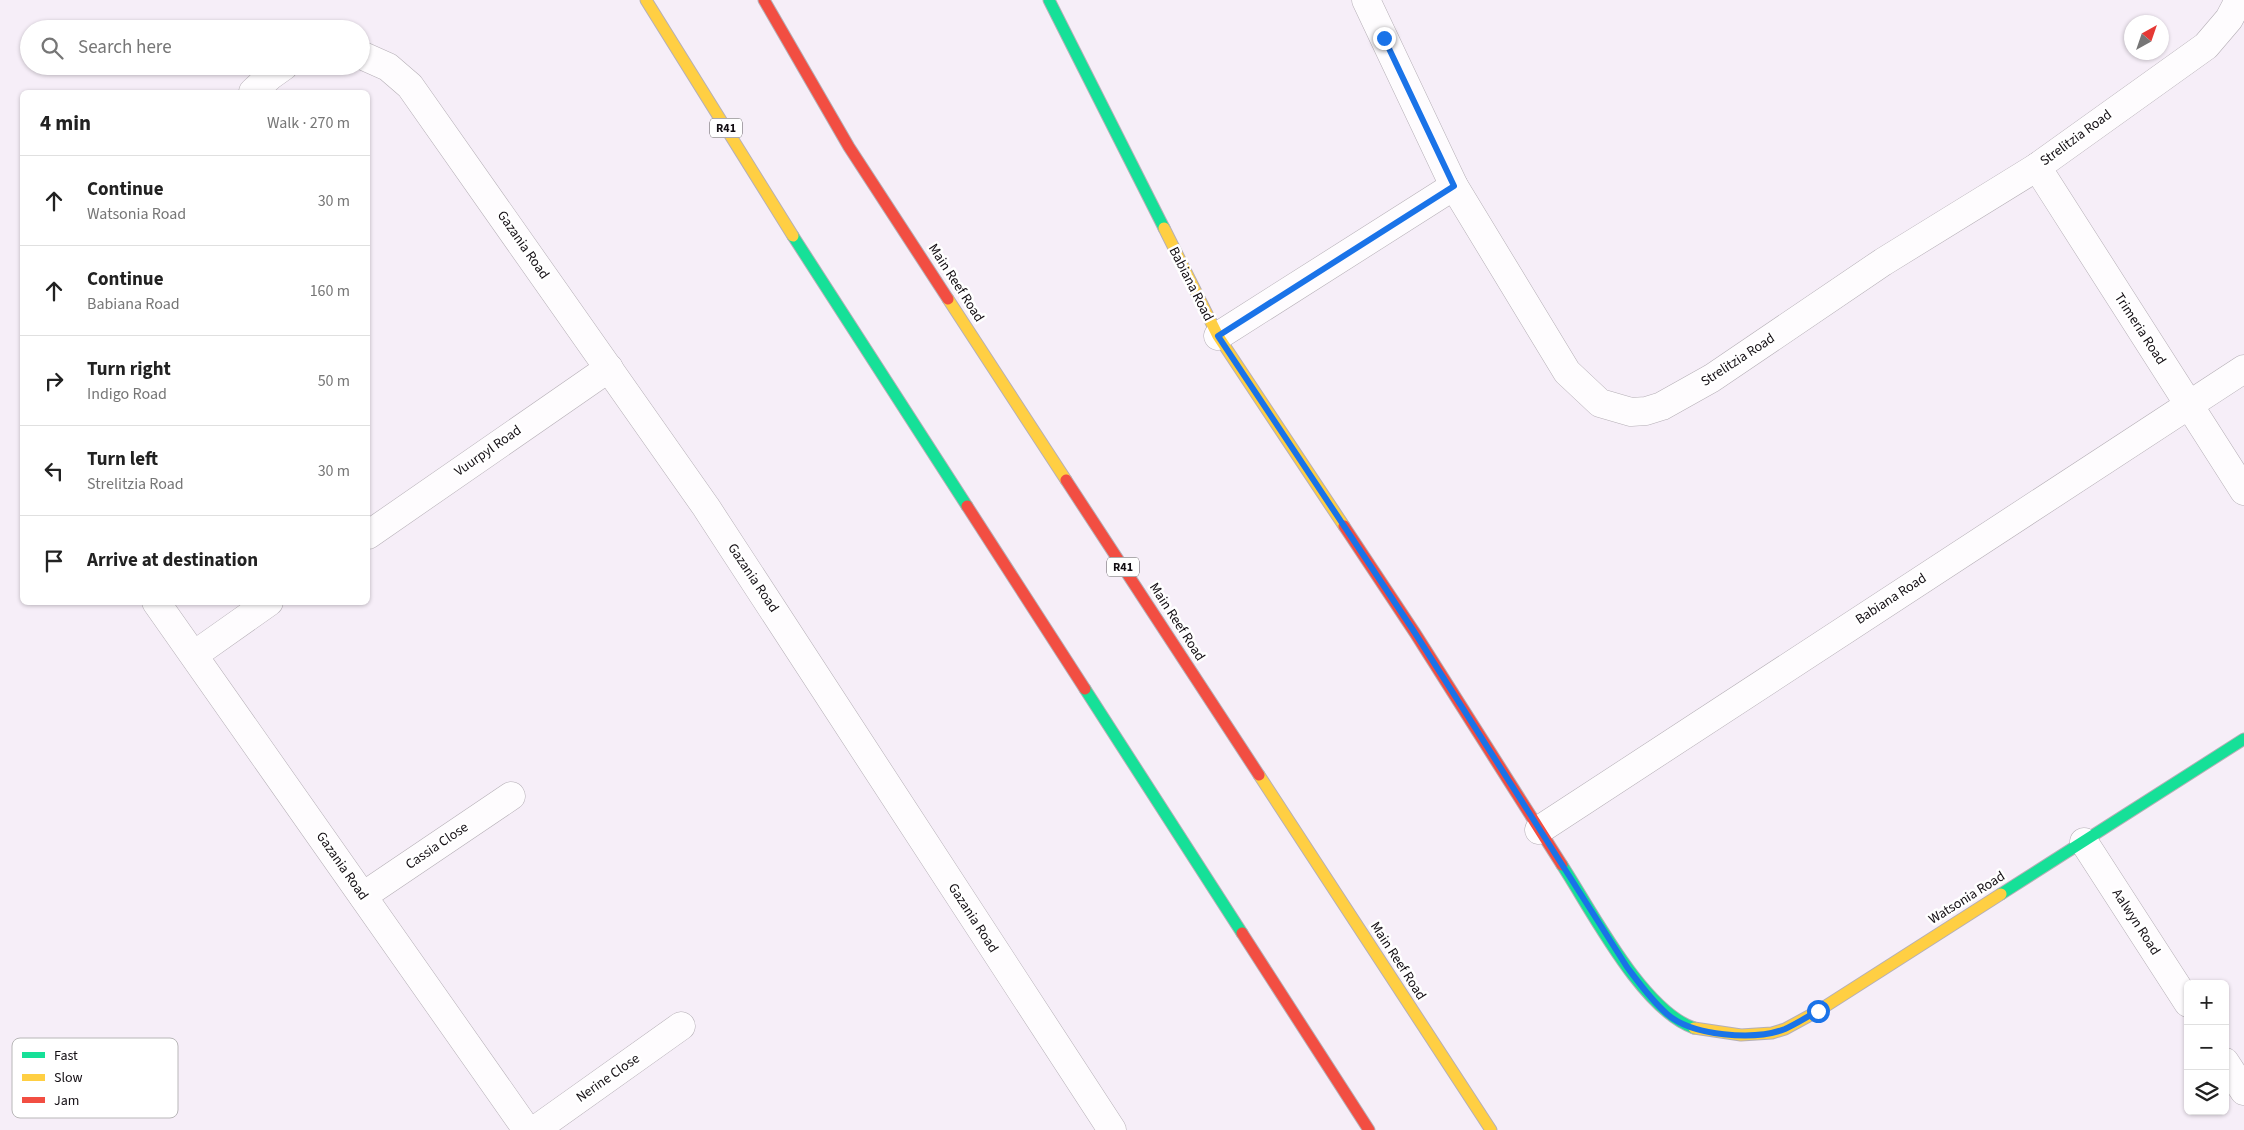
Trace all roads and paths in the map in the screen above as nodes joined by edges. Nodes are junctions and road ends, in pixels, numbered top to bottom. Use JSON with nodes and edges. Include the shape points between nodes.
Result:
{"nodes":[{"id":1,"x":646,"y":0,"type":"edge"},
{"id":2,"x":764,"y":0,"type":"edge"},
{"id":3,"x":1049,"y":0,"type":"edge"},
{"id":4,"x":1366,"y":0,"type":"edge"},
{"id":5,"x":2239,"y":0,"type":"edge"},
{"id":6,"x":370,"y":59,"type":"edge"},
{"id":7,"x":273,"y":75,"type":"edge"},
{"id":8,"x":254,"y":90,"type":"edge"},
{"id":9,"x":2036,"y":167,"type":"junction"},
{"id":10,"x":1454,"y":186,"type":"junction"},
{"id":11,"x":1218,"y":336,"type":"junction"},
{"id":12,"x":609,"y":368,"type":"junction"},
{"id":13,"x":2244,"y":369,"type":"edge"},
{"id":14,"x":2188,"y":405,"type":"junction"},
{"id":15,"x":2244,"y":491,"type":"edge"},
{"id":16,"x":370,"y":534,"type":"edge"},
{"id":17,"x":158,"y":605,"type":"edge"},
{"id":18,"x":265,"y":605,"type":"edge"},
{"id":19,"x":194,"y":655,"type":"junction"},
{"id":20,"x":2244,"y":740,"type":"edge"},
{"id":21,"x":511,"y":796,"type":"dead end"},
{"id":22,"x":1539,"y":830,"type":"junction"},
{"id":23,"x":2084,"y":842,"type":"junction"},
{"id":24,"x":363,"y":896,"type":"junction"},
{"id":25,"x":2184,"y":997,"type":"edge"},
{"id":26,"x":681,"y":1026,"type":"dead end"},
{"id":27,"x":1692,"y":1028,"type":"joint"},
{"id":28,"x":2229,"y":1068,"type":"edge"},
{"id":29,"x":2244,"y":1091,"type":"edge"},
{"id":30,"x":527,"y":1130,"type":"edge"},
{"id":31,"x":535,"y":1130,"type":"edge"},
{"id":32,"x":1112,"y":1130,"type":"edge"},
{"id":33,"x":1369,"y":1130,"type":"edge"},
{"id":34,"x":1490,"y":1130,"type":"edge"}],
"edges":[{"from":1,"to":33,"type":"main road","number":"R41","via":[[765,192]]},
{"from":2,"to":34,"type":"main road","name":"Main Reef Road","number":"R41","via":[[855,156]]},
{"from":3,"to":11,"type":"main road","name":"Babiana Road"},
{"from":4,"to":10,"type":"street","name":"Strelitzia Road"},
{"from":5,"to":9,"type":"street","name":"Strelitzia Road","via":[[2229,19],[2206,46]]},
{"from":6,"to":12,"type":"street","name":"Gazania Road","via":[[388,67],[410,86]]},
{"from":7,"to":8,"type":"street"},
{"from":9,"to":10,"type":"street","name":"Strelitzia Road","via":[[1883,262],[1712,378],[1662,406],[1631,412],[1600,402],[1567,372]]},
{"from":9,"to":14,"type":"street","name":"Trimeria Road"},
{"from":10,"to":11,"type":"street"},
{"from":11,"to":22,"type":"main road","name":"Babiana Road","via":[[1415,633]]},
{"from":12,"to":16,"type":"street","name":"Vuurpyl Road"},
{"from":12,"to":32,"type":"street","name":"Gazania Road","via":[[794,640]]},
{"from":13,"to":14,"type":"street","name":"Babiana Road"},
{"from":14,"to":15,"type":"street","name":"Trimeria Road"},
{"from":14,"to":22,"type":"street","name":"Babiana Road"},
{"from":17,"to":19,"type":"street","name":"Gazania Road"},
{"from":18,"to":19,"type":"street"},
{"from":19,"to":24,"type":"street","name":"Gazania Road"},
{"from":20,"to":23,"type":"main road","name":"Watsonia Road"},
{"from":21,"to":24,"type":"street","name":"Cassia Close"},
{"from":22,"to":27,"type":"main road","name":"Babiana Road","via":[[1632,974],[1668,1015]]},
{"from":23,"to":25,"type":"street","name":"Aalwyn Road"},
{"from":23,"to":27,"type":"main road","name":"Watsonia Road","via":[[1818,1011],[1784,1029],[1759,1036]]},
{"from":24,"to":30,"type":"street","name":"Gazania Road"},
{"from":26,"to":31,"type":"street","name":"Nerine Close"},
{"from":28,"to":29,"type":"street"}]}
